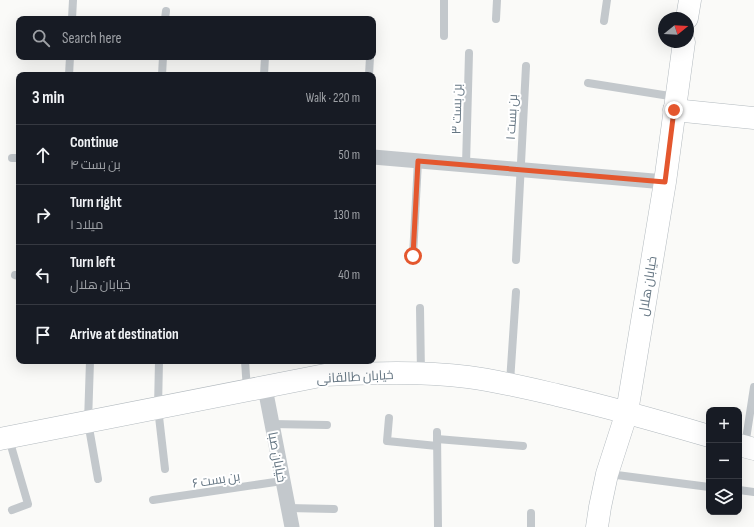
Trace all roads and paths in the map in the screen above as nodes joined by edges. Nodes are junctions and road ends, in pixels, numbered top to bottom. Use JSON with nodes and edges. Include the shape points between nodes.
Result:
{"nodes":[{"id":1,"x":73,"y":0,"type":"edge"},
{"id":2,"x":444,"y":0,"type":"edge"},
{"id":3,"x":497,"y":0,"type":"edge"},
{"id":4,"x":607,"y":0,"type":"edge"},
{"id":5,"x":690,"y":0,"type":"edge"},
{"id":6,"x":688,"y":12,"type":"edge"},
{"id":7,"x":72,"y":16,"type":"edge"},
{"id":8,"x":496,"y":19,"type":"dead end"},
{"id":9,"x":604,"y":21,"type":"dead end"},
{"id":10,"x":444,"y":36,"type":"dead end"},
{"id":11,"x":683,"y":48,"type":"edge"},
{"id":12,"x":469,"y":53,"type":"dead end"},
{"id":13,"x":70,"y":60,"type":"edge"},
{"id":14,"x":163,"y":60,"type":"edge"},
{"id":15,"x":265,"y":60,"type":"edge"},
{"id":16,"x":370,"y":60,"type":"edge"},
{"id":17,"x":526,"y":66,"type":"dead end"},
{"id":18,"x":70,"y":72,"type":"edge"},
{"id":19,"x":162,"y":72,"type":"edge"},
{"id":20,"x":264,"y":72,"type":"edge"},
{"id":21,"x":369,"y":72,"type":"edge"},
{"id":22,"x":588,"y":83,"type":"dead end"},
{"id":23,"x":675,"y":103,"type":"junction"},
{"id":24,"x":754,"y":118,"type":"edge"},
{"id":25,"x":376,"y":157,"type":"edge"},
{"id":26,"x":418,"y":161,"type":"junction"},
{"id":27,"x":466,"y":165,"type":"junction"},
{"id":28,"x":521,"y":170,"type":"junction"},
{"id":29,"x":665,"y":182,"type":"junction"},
{"id":30,"x":413,"y":256,"type":"dead end"},
{"id":31,"x":516,"y":260,"type":"dead end"},
{"id":32,"x":516,"y":292,"type":"dead end"},
{"id":33,"x":420,"y":308,"type":"dead end"},
{"id":34,"x":90,"y":364,"type":"edge"},
{"id":35,"x":159,"y":364,"type":"edge"},
{"id":36,"x":246,"y":364,"type":"edge"},
{"id":37,"x":421,"y":374,"type":"junction"},
{"id":38,"x":509,"y":384,"type":"junction"},
{"id":39,"x":754,"y":387,"type":"edge"},
{"id":40,"x":256,"y":389,"type":"junction"},
{"id":41,"x":158,"y":408,"type":"junction"},
{"id":42,"x":626,"y":412,"type":"junction"},
{"id":43,"x":389,"y":418,"type":"dead end"},
{"id":44,"x":88,"y":422,"type":"junction"},
{"id":45,"x":272,"y":424,"type":"junction"},
{"id":46,"x":328,"y":425,"type":"dead end"},
{"id":47,"x":706,"y":435,"type":"edge"},
{"id":48,"x":4,"y":438,"type":"edge"},
{"id":49,"x":437,"y":439,"type":"junction"},
{"id":50,"x":523,"y":446,"type":"dead end"},
{"id":51,"x":746,"y":447,"type":"edge"},
{"id":52,"x":166,"y":469,"type":"dead end"},
{"id":53,"x":607,"y":474,"type":"junction"},
{"id":54,"x":98,"y":479,"type":"dead end"},
{"id":55,"x":282,"y":481,"type":"junction"},
{"id":56,"x":706,"y":487,"type":"edge"},
{"id":57,"x":742,"y":490,"type":"edge"},
{"id":58,"x":754,"y":492,"type":"edge"},
{"id":59,"x":153,"y":500,"type":"dead end"},
{"id":60,"x":288,"y":508,"type":"junction"},
{"id":61,"x":334,"y":509,"type":"dead end"},
{"id":62,"x":12,"y":510,"type":"dead end"},
{"id":63,"x":531,"y":513,"type":"dead end"},
{"id":64,"x":292,"y":527,"type":"edge"},
{"id":65,"x":438,"y":527,"type":"edge"},
{"id":66,"x":531,"y":527,"type":"edge"},
{"id":67,"x":597,"y":527,"type":"edge"}],
"edges":[{"from":1,"to":7,"type":"lane"},
{"from":2,"to":10,"type":"lane"},
{"from":3,"to":8,"type":"lane"},
{"from":4,"to":9,"type":"lane"},
{"from":5,"to":6,"type":"main road"},
{"from":11,"to":23,"type":"main road","name":"خیابان هلال"},
{"from":12,"to":27,"type":"lane","name":"بن بست ۳"},
{"from":13,"to":18,"type":"lane"},
{"from":14,"to":19,"type":"lane"},
{"from":15,"to":20,"type":"lane"},
{"from":16,"to":21,"type":"lane"},
{"from":17,"to":28,"type":"lane","name":"بن بست ۱"},
{"from":22,"to":23,"type":"lane"},
{"from":23,"to":24,"type":"main road"},
{"from":23,"to":29,"type":"main road","name":"خیابان هلال"},
{"from":25,"to":26,"type":"street"},
{"from":26,"to":27,"type":"street"},
{"from":26,"to":30,"type":"lane"},
{"from":27,"to":28,"type":"street"},
{"from":28,"to":29,"type":"street"},
{"from":28,"to":31,"type":"lane","name":"بن بست ۱"},
{"from":29,"to":42,"type":"main road","name":"خیابان هلال"},
{"from":32,"to":38,"type":"lane"},
{"from":33,"to":37,"type":"lane"},
{"from":34,"to":44,"type":"lane"},
{"from":35,"to":41,"type":"lane"},
{"from":36,"to":40,"type":"lane"},
{"from":37,"to":38,"type":"main road","name":"خیابان طالقانی","via":[[467,377]]},
{"from":37,"to":40,"type":"main road","name":"خیابان طالقانی","via":[[325,372]]},
{"from":38,"to":42,"type":"main road","name":"خیابان طالقانی"},
{"from":39,"to":51,"type":"lane"},
{"from":40,"to":41,"type":"main road","name":"خیابان طالقانی"},
{"from":40,"to":45,"type":"street","name":"خیابان صبا"},
{"from":41,"to":44,"type":"main road","name":"خیابان طالقانی"},
{"from":41,"to":52,"type":"lane"},
{"from":42,"to":47,"type":"main road","name":"خیابان طالقانی"},
{"from":42,"to":53,"type":"main road","name":"خیابان هلال"},
{"from":43,"to":49,"type":"lane","via":[[387,441]]},
{"from":44,"to":48,"type":"main road","name":"خیابان طالقانی"},
{"from":44,"to":54,"type":"lane"},
{"from":45,"to":46,"type":"lane"},
{"from":45,"to":55,"type":"street","name":"خیابان صبا"},
{"from":48,"to":62,"type":"lane","via":[[28,504]]},
{"from":49,"to":50,"type":"lane"},
{"from":49,"to":65,"type":"lane"},
{"from":53,"to":56,"type":"lane"},
{"from":53,"to":67,"type":"main road","name":"خیابان هلال"},
{"from":55,"to":59,"type":"lane","name":"بن بست ۶"},
{"from":55,"to":60,"type":"street","name":"خیابان صبا"},
{"from":57,"to":58,"type":"lane"},
{"from":60,"to":61,"type":"lane"},
{"from":60,"to":64,"type":"street","name":"خیابان صبا"},
{"from":63,"to":66,"type":"lane"}]}
